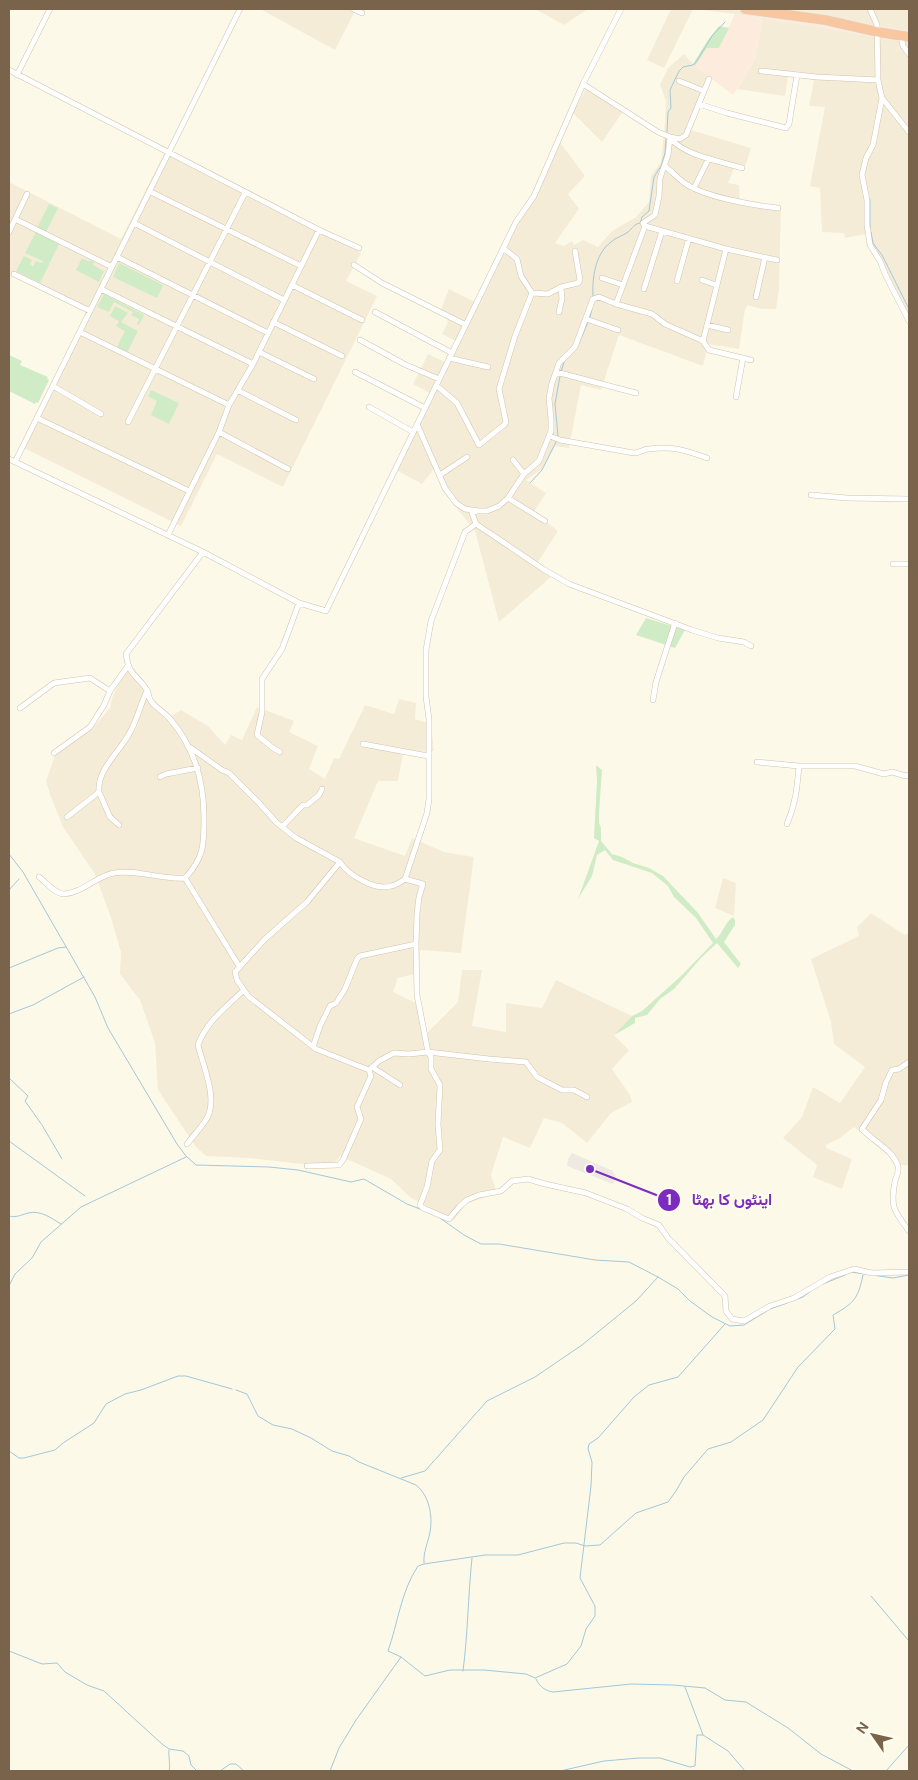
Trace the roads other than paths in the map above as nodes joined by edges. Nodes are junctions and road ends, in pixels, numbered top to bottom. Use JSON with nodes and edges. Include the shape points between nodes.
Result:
{"nodes":[{"id":1,"x":50,"y":9,"type":"edge"},
{"id":2,"x":240,"y":9,"type":"edge"},
{"id":3,"x":353,"y":9,"type":"edge"},
{"id":4,"x":621,"y":9,"type":"edge"},
{"id":5,"x":745,"y":9,"type":"edge"},
{"id":6,"x":870,"y":9,"type":"edge"},
{"id":7,"x":362,"y":13,"type":"dead end"},
{"id":8,"x":878,"y":32,"type":"junction"},
{"id":9,"x":905,"y":36,"type":"edge"},
{"id":10,"x":909,"y":54,"type":"edge"},
{"id":11,"x":9,"y":70,"type":"edge"},
{"id":12,"x":760,"y":71,"type":"dead end"},
{"id":13,"x":17,"y":74,"type":"junction"},
{"id":14,"x":797,"y":75,"type":"junction"},
{"id":15,"x":709,"y":79,"type":"dead end"},
{"id":16,"x":679,"y":80,"type":"dead end"},
{"id":17,"x":878,"y":80,"type":"junction"},
{"id":18,"x":583,"y":84,"type":"junction"},
{"id":19,"x":704,"y":91,"type":"junction"},
{"id":20,"x":882,"y":98,"type":"junction"},
{"id":21,"x":699,"y":104,"type":"junction"},
{"id":22,"x":909,"y":132,"type":"edge"},
{"id":23,"x":670,"y":137,"type":"junction"},
{"id":24,"x":169,"y":152,"type":"junction"},
{"id":25,"x":709,"y":158,"type":"junction"},
{"id":26,"x":665,"y":166,"type":"junction"},
{"id":27,"x":742,"y":168,"type":"dead end"},
{"id":28,"x":694,"y":188,"type":"junction"},
{"id":29,"x":149,"y":191,"type":"junction"},
{"id":30,"x":245,"y":192,"type":"junction"},
{"id":31,"x":27,"y":194,"type":"dead end"},
{"id":32,"x":778,"y":208,"type":"dead end"},
{"id":33,"x":15,"y":219,"type":"junction"},
{"id":34,"x":134,"y":223,"type":"junction"},
{"id":35,"x":645,"y":226,"type":"junction"},
{"id":36,"x":226,"y":229,"type":"junction"},
{"id":37,"x":318,"y":230,"type":"junction"},
{"id":38,"x":662,"y":231,"type":"junction"},
{"id":39,"x":9,"y":232,"type":"edge"},
{"id":40,"x":689,"y":238,"type":"junction"},
{"id":41,"x":359,"y":248,"type":"dead end"},
{"id":42,"x":503,"y":248,"type":"junction"},
{"id":43,"x":726,"y":249,"type":"junction"},
{"id":44,"x":575,"y":251,"type":"dead end"},
{"id":45,"x":117,"y":257,"type":"junction"},
{"id":46,"x":765,"y":257,"type":"junction"},
{"id":47,"x":777,"y":260,"type":"dead end"},
{"id":48,"x":209,"y":262,"type":"junction"},
{"id":49,"x":354,"y":265,"type":"dead end"},
{"id":50,"x":301,"y":266,"type":"junction"},
{"id":51,"x":112,"y":267,"type":"junction"},
{"id":52,"x":14,"y":274,"type":"dead end"},
{"id":53,"x":602,"y":278,"type":"dead end"},
{"id":54,"x":677,"y":280,"type":"dead end"},
{"id":55,"x":702,"y":280,"type":"dead end"},
{"id":56,"x":623,"y":284,"type":"junction"},
{"id":57,"x":292,"y":285,"type":"junction"},
{"id":58,"x":716,"y":285,"type":"junction"},
{"id":59,"x":561,"y":287,"type":"junction"},
{"id":60,"x":644,"y":289,"type":"dead end"},
{"id":61,"x":101,"y":290,"type":"junction"},
{"id":62,"x":532,"y":293,"type":"junction"},
{"id":63,"x":193,"y":295,"type":"junction"},
{"id":64,"x":756,"y":297,"type":"dead end"},
{"id":65,"x":284,"y":300,"type":"junction"},
{"id":66,"x":616,"y":304,"type":"junction"},
{"id":67,"x":90,"y":311,"type":"junction"},
{"id":68,"x":375,"y":312,"type":"dead end"},
{"id":69,"x":559,"y":312,"type":"dead end"},
{"id":70,"x":586,"y":319,"type":"junction"},
{"id":71,"x":362,"y":320,"type":"dead end"},
{"id":72,"x":909,"y":321,"type":"edge"},
{"id":73,"x":273,"y":322,"type":"junction"},
{"id":74,"x":466,"y":325,"type":"junction"},
{"id":75,"x":707,"y":325,"type":"junction"},
{"id":76,"x":176,"y":327,"type":"junction"},
{"id":77,"x":618,"y":330,"type":"dead end"},
{"id":78,"x":728,"y":330,"type":"dead end"},
{"id":79,"x":80,"y":332,"type":"junction"},
{"id":80,"x":268,"y":333,"type":"junction"},
{"id":81,"x":360,"y":340,"type":"dead end"},
{"id":82,"x":703,"y":341,"type":"junction"},
{"id":83,"x":259,"y":352,"type":"junction"},
{"id":84,"x":342,"y":356,"type":"dead end"},
{"id":85,"x":450,"y":356,"type":"junction"},
{"id":86,"x":743,"y":358,"type":"junction"},
{"id":87,"x":751,"y":360,"type":"dead end"},
{"id":88,"x":253,"y":364,"type":"junction"},
{"id":89,"x":488,"y":367,"type":"dead end"},
{"id":90,"x":155,"y":369,"type":"junction"},
{"id":91,"x":355,"y":372,"type":"dead end"},
{"id":92,"x":556,"y":372,"type":"junction"},
{"id":93,"x":314,"y":379,"type":"dead end"},
{"id":94,"x":439,"y":379,"type":"junction"},
{"id":95,"x":54,"y":386,"type":"junction"},
{"id":96,"x":437,"y":386,"type":"junction"},
{"id":97,"x":239,"y":391,"type":"junction"},
{"id":98,"x":636,"y":393,"type":"dead end"},
{"id":99,"x":736,"y":398,"type":"dead end"},
{"id":100,"x":229,"y":406,"type":"junction"},
{"id":101,"x":369,"y":407,"type":"dead end"},
{"id":102,"x":425,"y":408,"type":"junction"},
{"id":103,"x":101,"y":414,"type":"dead end"},
{"id":104,"x":37,"y":418,"type":"junction"},
{"id":105,"x":296,"y":420,"type":"dead end"},
{"id":106,"x":128,"y":422,"type":"dead end"},
{"id":107,"x":417,"y":424,"type":"junction"},
{"id":108,"x":218,"y":432,"type":"junction"},
{"id":109,"x":413,"y":432,"type":"junction"},
{"id":110,"x":550,"y":436,"type":"junction"},
{"id":111,"x":467,"y":456,"type":"dead end"},
{"id":112,"x":707,"y":458,"type":"dead end"},
{"id":113,"x":9,"y":459,"type":"edge"},
{"id":114,"x":513,"y":460,"type":"dead end"},
{"id":115,"x":15,"y":462,"type":"junction"},
{"id":116,"x":288,"y":469,"type":"dead end"},
{"id":117,"x":524,"y":474,"type":"junction"},
{"id":118,"x":440,"y":475,"type":"junction"},
{"id":119,"x":189,"y":491,"type":"junction"},
{"id":120,"x":811,"y":495,"type":"dead end"},
{"id":121,"x":508,"y":498,"type":"junction"},
{"id":122,"x":909,"y":499,"type":"edge"},
{"id":123,"x":478,"y":511,"type":"junction"},
{"id":124,"x":545,"y":521,"type":"dead end"},
{"id":125,"x":476,"y":524,"type":"junction"},
{"id":126,"x":168,"y":535,"type":"junction"},
{"id":127,"x":203,"y":552,"type":"junction"},
{"id":128,"x":893,"y":564,"type":"dead end"},
{"id":129,"x":909,"y":564,"type":"edge"},
{"id":130,"x":299,"y":603,"type":"junction"},
{"id":131,"x":675,"y":622,"type":"junction"},
{"id":132,"x":751,"y":646,"type":"dead end"},
{"id":133,"x":128,"y":666,"type":"junction"},
{"id":134,"x":147,"y":690,"type":"junction"},
{"id":135,"x":110,"y":691,"type":"junction"},
{"id":136,"x":653,"y":700,"type":"dead end"},
{"id":137,"x":20,"y":708,"type":"dead end"},
{"id":138,"x":363,"y":744,"type":"dead end"},
{"id":139,"x":191,"y":748,"type":"junction"},
{"id":140,"x":280,"y":752,"type":"dead end"},
{"id":141,"x":54,"y":753,"type":"dead end"},
{"id":142,"x":428,"y":756,"type":"junction"},
{"id":143,"x":757,"y":762,"type":"dead end"},
{"id":144,"x":799,"y":766,"type":"junction"},
{"id":145,"x":198,"y":768,"type":"junction"},
{"id":146,"x":909,"y":775,"type":"edge"},
{"id":147,"x":160,"y":777,"type":"dead end"},
{"id":148,"x":322,"y":789,"type":"dead end"},
{"id":149,"x":99,"y":792,"type":"junction"},
{"id":150,"x":67,"y":817,"type":"dead end"},
{"id":151,"x":787,"y":824,"type":"dead end"},
{"id":152,"x":119,"y":825,"type":"dead end"},
{"id":153,"x":282,"y":827,"type":"junction"},
{"id":154,"x":340,"y":862,"type":"junction"},
{"id":155,"x":39,"y":877,"type":"dead end"},
{"id":156,"x":185,"y":878,"type":"junction"},
{"id":157,"x":406,"y":880,"type":"junction"},
{"id":158,"x":416,"y":944,"type":"junction"},
{"id":159,"x":239,"y":966,"type":"junction"},
{"id":160,"x":244,"y":990,"type":"junction"},
{"id":161,"x":313,"y":1047,"type":"junction"},
{"id":162,"x":428,"y":1052,"type":"junction"},
{"id":163,"x":909,"y":1062,"type":"edge"},
{"id":164,"x":371,"y":1069,"type":"junction"},
{"id":165,"x":400,"y":1085,"type":"dead end"},
{"id":166,"x":587,"y":1097,"type":"dead end"},
{"id":167,"x":187,"y":1144,"type":"dead end"},
{"id":168,"x":307,"y":1166,"type":"dead end"},
{"id":169,"x":909,"y":1231,"type":"edge"},
{"id":170,"x":909,"y":1272,"type":"edge"}],
"edges":[{"from":1,"to":13,"type":"street"},
{"from":2,"to":24,"type":"street"},
{"from":3,"to":7,"type":"street"},
{"from":4,"to":18,"type":"street"},
{"from":5,"to":8,"type":"highway","via":[[825,20]]},
{"from":6,"to":8,"type":"street"},
{"from":8,"to":9,"type":"highway"},
{"from":8,"to":17,"type":"street"},
{"from":9,"to":10,"type":"street","via":[[903,46]]},
{"from":11,"to":13,"type":"street"},
{"from":12,"to":14,"type":"street"},
{"from":13,"to":24,"type":"street"},
{"from":14,"to":17,"type":"street"},
{"from":14,"to":21,"type":"street","via":[[786,128]]},
{"from":15,"to":19,"type":"street"},
{"from":16,"to":19,"type":"street"},
{"from":17,"to":20,"type":"street"},
{"from":18,"to":23,"type":"street"},
{"from":18,"to":42,"type":"street","via":[[534,196]]},
{"from":19,"to":21,"type":"street"},
{"from":20,"to":22,"type":"street"},
{"from":20,"to":72,"type":"street","via":[[873,145],[862,176],[868,200],[867,225],[870,245]]},
{"from":21,"to":23,"type":"street","via":[[686,135],[680,139]]},
{"from":23,"to":25,"type":"street","via":[[684,150]]},
{"from":23,"to":26,"type":"street"},
{"from":24,"to":29,"type":"street"},
{"from":24,"to":30,"type":"street"},
{"from":25,"to":27,"type":"street"},
{"from":25,"to":28,"type":"street"},
{"from":26,"to":28,"type":"street"},
{"from":26,"to":35,"type":"street","via":[[655,215],[643,223]]},
{"from":28,"to":32,"type":"street"},
{"from":29,"to":34,"type":"street"},
{"from":29,"to":36,"type":"street"},
{"from":30,"to":36,"type":"street"},
{"from":30,"to":37,"type":"street"},
{"from":31,"to":33,"type":"street"},
{"from":33,"to":39,"type":"street"},
{"from":33,"to":51,"type":"street"},
{"from":34,"to":45,"type":"street"},
{"from":34,"to":48,"type":"street"},
{"from":35,"to":38,"type":"street"},
{"from":35,"to":56,"type":"street"},
{"from":36,"to":48,"type":"street"},
{"from":36,"to":50,"type":"street"},
{"from":37,"to":41,"type":"street"},
{"from":37,"to":50,"type":"street"},
{"from":38,"to":40,"type":"street"},
{"from":38,"to":60,"type":"street"},
{"from":40,"to":43,"type":"street"},
{"from":40,"to":54,"type":"street"},
{"from":42,"to":62,"type":"street","via":[[517,259],[521,276]]},
{"from":42,"to":74,"type":"street"},
{"from":43,"to":46,"type":"street"},
{"from":43,"to":58,"type":"street"},
{"from":44,"to":59,"type":"street","via":[[580,280]]},
{"from":45,"to":51,"type":"street"},
{"from":45,"to":63,"type":"street"},
{"from":46,"to":47,"type":"street"},
{"from":46,"to":64,"type":"street"},
{"from":48,"to":63,"type":"street"},
{"from":48,"to":65,"type":"street"},
{"from":49,"to":74,"type":"street","via":[[382,283]]},
{"from":50,"to":57,"type":"street"},
{"from":51,"to":61,"type":"street"},
{"from":52,"to":67,"type":"street"},
{"from":53,"to":56,"type":"street"},
{"from":55,"to":58,"type":"street"},
{"from":56,"to":66,"type":"street"},
{"from":57,"to":65,"type":"street"},
{"from":57,"to":71,"type":"street"},
{"from":58,"to":75,"type":"street"},
{"from":59,"to":62,"type":"street","via":[[548,294]]},
{"from":59,"to":69,"type":"street"},
{"from":61,"to":67,"type":"street"},
{"from":61,"to":76,"type":"street"},
{"from":62,"to":96,"type":"street","via":[[515,336],[500,389],[504,425],[479,445],[457,403]]},
{"from":63,"to":76,"type":"street"},
{"from":63,"to":80,"type":"street"},
{"from":65,"to":73,"type":"street"},
{"from":66,"to":70,"type":"street","via":[[595,298]]},
{"from":66,"to":82,"type":"street","via":[[652,314],[665,324]]},
{"from":67,"to":79,"type":"street"},
{"from":68,"to":85,"type":"street"},
{"from":70,"to":77,"type":"street"},
{"from":70,"to":92,"type":"street","via":[[575,347],[559,363]]},
{"from":73,"to":80,"type":"street"},
{"from":73,"to":84,"type":"street"},
{"from":74,"to":85,"type":"street"},
{"from":75,"to":78,"type":"street"},
{"from":75,"to":82,"type":"street"},
{"from":76,"to":88,"type":"street"},
{"from":76,"to":90,"type":"street"},
{"from":79,"to":90,"type":"street"},
{"from":79,"to":95,"type":"street"},
{"from":80,"to":83,"type":"street"},
{"from":81,"to":94,"type":"street"},
{"from":82,"to":86,"type":"street","via":[[709,350]]},
{"from":83,"to":88,"type":"street"},
{"from":83,"to":93,"type":"street"},
{"from":85,"to":89,"type":"street"},
{"from":85,"to":94,"type":"street"},
{"from":86,"to":87,"type":"street"},
{"from":86,"to":99,"type":"street"},
{"from":88,"to":97,"type":"street"},
{"from":90,"to":100,"type":"street"},
{"from":90,"to":106,"type":"street"},
{"from":91,"to":102,"type":"street"},
{"from":92,"to":98,"type":"street"},
{"from":92,"to":110,"type":"street","via":[[549,398]]},
{"from":94,"to":96,"type":"street"},
{"from":95,"to":103,"type":"street"},
{"from":95,"to":104,"type":"street"},
{"from":96,"to":102,"type":"street"},
{"from":97,"to":100,"type":"street"},
{"from":97,"to":105,"type":"street"},
{"from":100,"to":108,"type":"street"},
{"from":101,"to":109,"type":"street"},
{"from":102,"to":107,"type":"street"},
{"from":104,"to":115,"type":"street"},
{"from":104,"to":119,"type":"street"},
{"from":107,"to":109,"type":"street"},
{"from":107,"to":118,"type":"street"},
{"from":108,"to":116,"type":"street"},
{"from":108,"to":119,"type":"street"},
{"from":109,"to":130,"type":"street","via":[[326,611]]},
{"from":110,"to":112,"type":"street","via":[[634,453],[680,448]]},
{"from":110,"to":117,"type":"street","via":[[539,461]]},
{"from":111,"to":118,"type":"street"},
{"from":113,"to":115,"type":"street"},
{"from":114,"to":117,"type":"street"},
{"from":115,"to":126,"type":"street"},
{"from":117,"to":121,"type":"street"},
{"from":118,"to":123,"type":"street","via":[[456,503],[465,509]]},
{"from":119,"to":126,"type":"street"},
{"from":120,"to":122,"type":"street"},
{"from":121,"to":123,"type":"street","via":[[499,506]]},
{"from":121,"to":124,"type":"street"},
{"from":123,"to":125,"type":"street","via":[[472,513]]},
{"from":125,"to":131,"type":"street","via":[[569,584]]},
{"from":125,"to":142,"type":"street","via":[[465,532],[432,621],[425,663]]},
{"from":126,"to":127,"type":"street"},
{"from":127,"to":130,"type":"street"},
{"from":127,"to":133,"type":"street","via":[[126,654]]},
{"from":128,"to":129,"type":"street"},
{"from":130,"to":140,"type":"street","via":[[282,649],[262,679],[262,712],[257,735]]},
{"from":131,"to":132,"type":"street"},
{"from":131,"to":136,"type":"street"},
{"from":133,"to":134,"type":"street"},
{"from":133,"to":135,"type":"street"},
{"from":134,"to":139,"type":"street","via":[[149,699],[170,718]]},
{"from":134,"to":149,"type":"street","via":[[130,733],[99,779]]},
{"from":135,"to":137,"type":"street","via":[[90,678],[54,683]]},
{"from":135,"to":141,"type":"street","via":[[90,727]]},
{"from":138,"to":142,"type":"street"},
{"from":139,"to":145,"type":"street"},
{"from":139,"to":153,"type":"street","via":[[229,773]]},
{"from":142,"to":157,"type":"street","via":[[429,799]]},
{"from":143,"to":144,"type":"street"},
{"from":144,"to":146,"type":"street","via":[[855,766],[884,774]]},
{"from":144,"to":151,"type":"street","via":[[798,792]]},
{"from":145,"to":147,"type":"street"},
{"from":145,"to":156,"type":"street","via":[[204,806],[203,845],[199,861]]},
{"from":148,"to":153,"type":"street"},
{"from":149,"to":150,"type":"street"},
{"from":149,"to":152,"type":"street","via":[[110,817]]},
{"from":153,"to":154,"type":"street"},
{"from":154,"to":157,"type":"street","via":[[344,869],[361,880],[383,887]]},
{"from":154,"to":159,"type":"street","via":[[307,902]]},
{"from":155,"to":156,"type":"street","via":[[63,894],[84,888],[101,876],[116,872]]},
{"from":156,"to":159,"type":"street"},
{"from":157,"to":158,"type":"street","via":[[424,884],[418,906]]},
{"from":158,"to":161,"type":"street","via":[[360,956],[345,989],[336,1003],[330,1006]]},
{"from":158,"to":162,"type":"street","via":[[417,995]]},
{"from":159,"to":160,"type":"street","via":[[234,972]]},
{"from":160,"to":161,"type":"street"},
{"from":160,"to":167,"type":"street","via":[[207,1027],[198,1044],[211,1107],[207,1119]]},
{"from":161,"to":164,"type":"street"},
{"from":162,"to":164,"type":"street","via":[[394,1053]]},
{"from":162,"to":166,"type":"street","via":[[526,1062],[537,1077],[562,1090],[574,1090]]},
{"from":162,"to":170,"type":"street","via":[[431,1069],[440,1085],[440,1150],[432,1161],[420,1205],[439,1216],[449,1219],[467,1200],[501,1191],[512,1181],[528,1179],[586,1193],[659,1225],[725,1296],[726,1311],[732,1319],[744,1321],[830,1277],[854,1269],[872,1273]]},
{"from":163,"to":169,"type":"street","via":[[892,1070],[881,1100],[862,1129],[892,1155],[898,1167],[893,1205]]},
{"from":164,"to":165,"type":"street"},
{"from":164,"to":168,"type":"street","via":[[357,1107],[361,1119],[343,1160],[339,1165]]}]}
